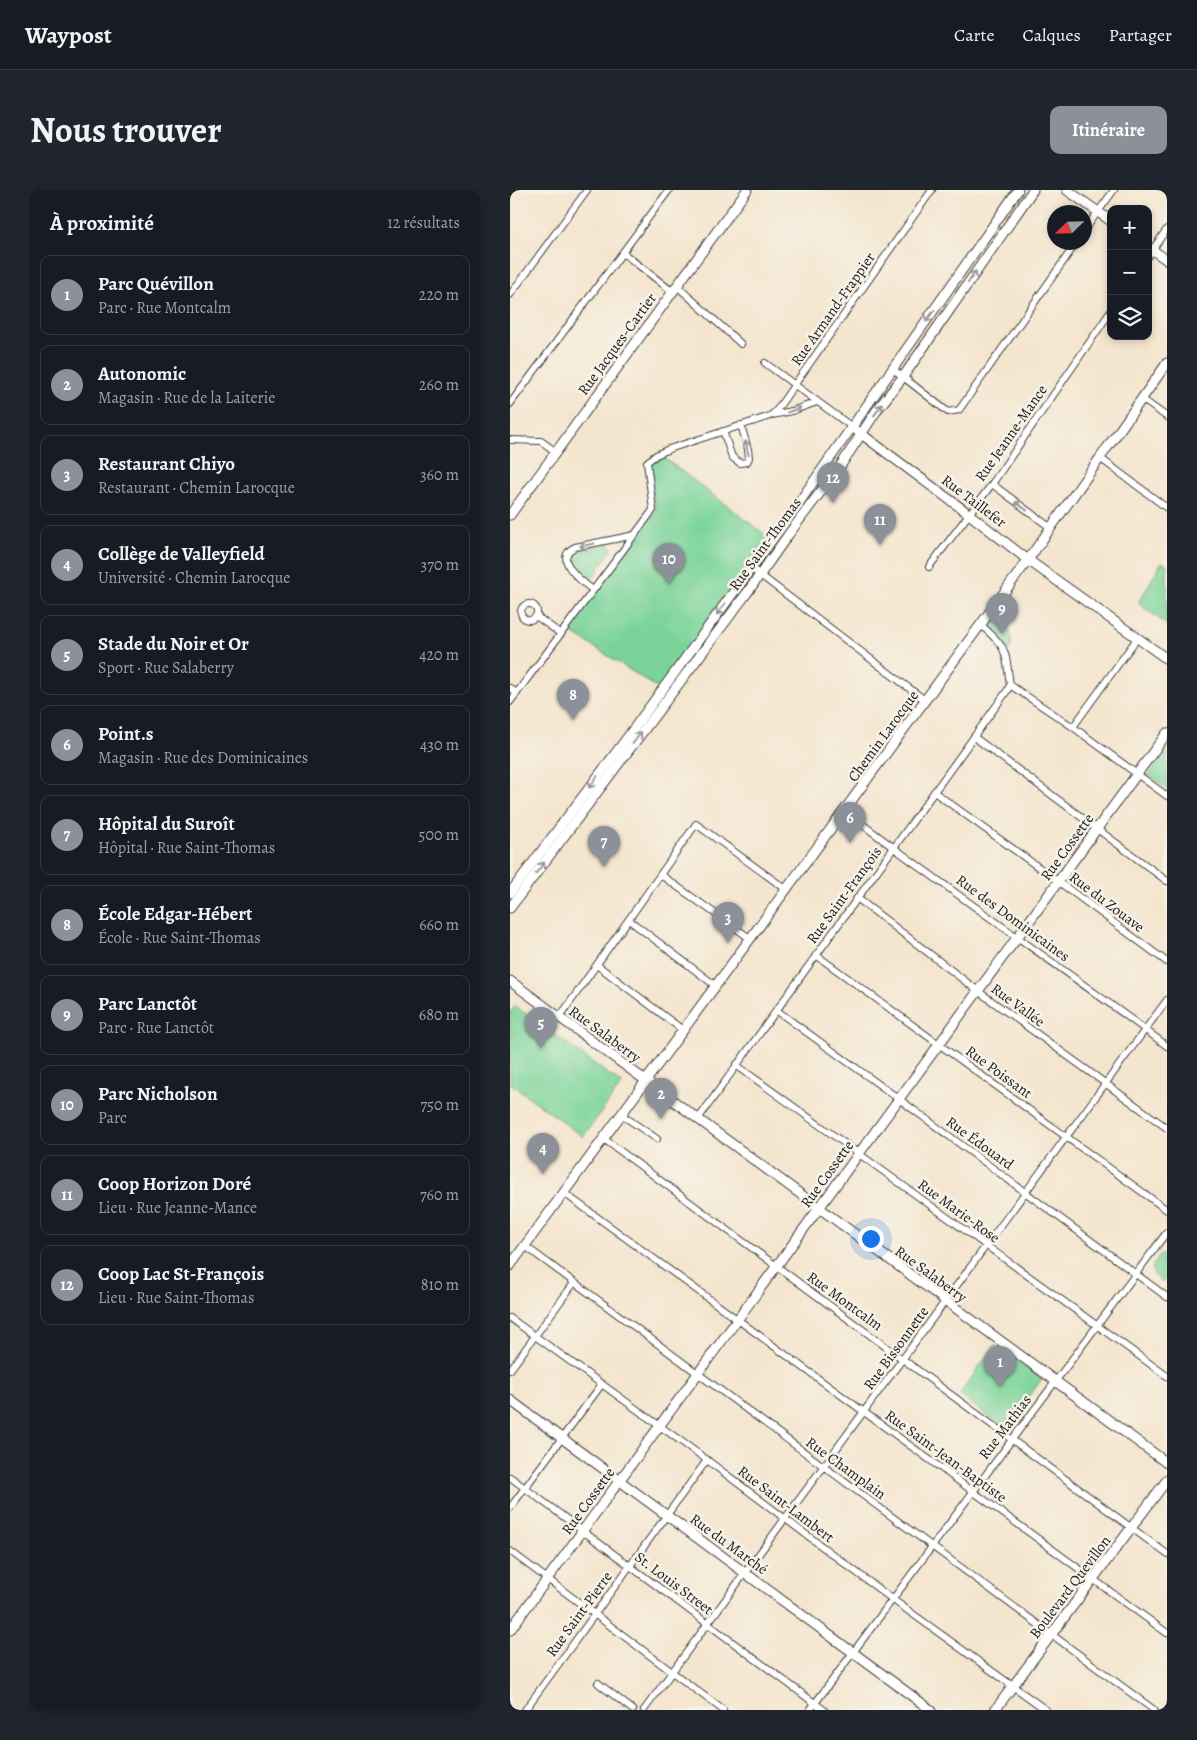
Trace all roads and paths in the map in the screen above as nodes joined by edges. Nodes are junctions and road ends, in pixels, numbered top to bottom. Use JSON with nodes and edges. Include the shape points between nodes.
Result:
{"nodes":[{"id":1,"x":587,"y":190,"type":"edge"},
{"id":2,"x":669,"y":190,"type":"edge"},
{"id":3,"x":747,"y":190,"type":"edge"},
{"id":4,"x":932,"y":190,"type":"edge"},
{"id":5,"x":1018,"y":190,"type":"edge"},
{"id":6,"x":1033,"y":190,"type":"edge"},
{"id":7,"x":1067,"y":190,"type":"edge"},
{"id":8,"x":1114,"y":190,"type":"edge"},
{"id":9,"x":1098,"y":212,"type":"junction"},
{"id":10,"x":1107,"y":218,"type":"edge"},
{"id":11,"x":1092,"y":221,"type":"edge"},
{"id":12,"x":1167,"y":229,"type":"edge"},
{"id":13,"x":1071,"y":250,"type":"edge"},
{"id":14,"x":1151,"y":250,"type":"edge"},
{"id":15,"x":1152,"y":252,"type":"edge"},
{"id":16,"x":622,"y":253,"type":"junction"},
{"id":17,"x":1167,"y":260,"type":"edge"},
{"id":18,"x":675,"y":289,"type":"junction"},
{"id":19,"x":510,"y":295,"type":"edge"},
{"id":20,"x":1107,"y":316,"type":"edge"},
{"id":21,"x":742,"y":344,"type":"dead end"},
{"id":22,"x":1167,"y":363,"type":"edge"},
{"id":23,"x":765,"y":364,"type":"dead end"},
{"id":24,"x":894,"y":369,"type":"junction"},
{"id":25,"x":903,"y":377,"type":"junction"},
{"id":26,"x":794,"y":385,"type":"junction"},
{"id":27,"x":1142,"y":399,"type":"junction"},
{"id":28,"x":816,"y":402,"type":"junction"},
{"id":29,"x":510,"y":404,"type":"edge"},
{"id":30,"x":770,"y":416,"type":"junction"},
{"id":31,"x":1167,"y":417,"type":"edge"},
{"id":32,"x":741,"y":425,"type":"junction"},
{"id":33,"x":852,"y":427,"type":"junction"},
{"id":34,"x":723,"y":431,"type":"junction"},
{"id":35,"x":861,"y":434,"type":"junction"},
{"id":36,"x":510,"y":440,"type":"edge"},
{"id":37,"x":556,"y":452,"type":"junction"},
{"id":38,"x":1100,"y":458,"type":"junction"},
{"id":39,"x":992,"y":484,"type":"junction"},
{"id":40,"x":1167,"y":508,"type":"edge"},
{"id":41,"x":511,"y":511,"type":"edge"},
{"id":42,"x":969,"y":514,"type":"junction"},
{"id":43,"x":1051,"y":528,"type":"junction"},
{"id":44,"x":635,"y":535,"type":"junction"},
{"id":45,"x":1028,"y":560,"type":"junction"},
{"id":46,"x":929,"y":567,"type":"dead end"},
{"id":47,"x":751,"y":568,"type":"junction"},
{"id":48,"x":759,"y":575,"type":"junction"},
{"id":49,"x":593,"y":590,"type":"junction"},
{"id":50,"x":536,"y":616,"type":"dead end"},
{"id":51,"x":981,"y":626,"type":"junction"},
{"id":52,"x":561,"y":634,"type":"junction"},
{"id":53,"x":1138,"y":638,"type":"junction"},
{"id":54,"x":1167,"y":659,"type":"edge"},
{"id":55,"x":1010,"y":685,"type":"junction"},
{"id":56,"x":510,"y":688,"type":"edge"},
{"id":57,"x":517,"y":693,"type":"junction"},
{"id":58,"x":665,"y":693,"type":"junction"},
{"id":59,"x":926,"y":700,"type":"junction"},
{"id":60,"x":510,"y":702,"type":"edge"},
{"id":61,"x":1073,"y":727,"type":"junction"},
{"id":62,"x":1167,"y":733,"type":"edge"},
{"id":63,"x":974,"y":737,"type":"junction"},
{"id":64,"x":1137,"y":774,"type":"junction"},
{"id":65,"x":934,"y":792,"type":"junction"},
{"id":66,"x":1167,"y":796,"type":"edge"},
{"id":67,"x":845,"y":811,"type":"junction"},
{"id":68,"x":1097,"y":829,"type":"junction"},
{"id":69,"x":893,"y":848,"type":"junction"},
{"id":70,"x":661,"y":875,"type":"junction"},
{"id":71,"x":1167,"y":881,"type":"edge"},
{"id":72,"x":1058,"y":882,"type":"junction"},
{"id":73,"x":787,"y":890,"type":"junction"},
{"id":74,"x":510,"y":892,"type":"edge"},
{"id":75,"x":857,"y":898,"type":"junction"},
{"id":76,"x":510,"y":908,"type":"edge"},
{"id":77,"x":629,"y":920,"type":"junction"},
{"id":78,"x":1018,"y":937,"type":"junction"},
{"id":79,"x":751,"y":938,"type":"junction"},
{"id":80,"x":816,"y":955,"type":"junction"},
{"id":81,"x":1167,"y":962,"type":"edge"},
{"id":82,"x":597,"y":965,"type":"junction"},
{"id":83,"x":510,"y":981,"type":"edge"},
{"id":84,"x":716,"y":986,"type":"junction"},
{"id":85,"x":978,"y":991,"type":"junction"},
{"id":86,"x":1167,"y":1000,"type":"edge"},
{"id":87,"x":776,"y":1010,"type":"junction"},
{"id":88,"x":559,"y":1018,"type":"junction"},
{"id":89,"x":1145,"y":1029,"type":"junction"},
{"id":90,"x":684,"y":1031,"type":"junction"},
{"id":91,"x":939,"y":1044,"type":"junction"},
{"id":92,"x":1167,"y":1046,"type":"edge"},
{"id":93,"x":736,"y":1065,"type":"junction"},
{"id":94,"x":646,"y":1082,"type":"junction"},
{"id":95,"x":1105,"y":1084,"type":"junction"},
{"id":96,"x":899,"y":1099,"type":"junction"},
{"id":97,"x":622,"y":1114,"type":"junction"},
{"id":98,"x":698,"y":1119,"type":"junction"},
{"id":99,"x":1167,"y":1128,"type":"edge"},
{"id":100,"x":1066,"y":1137,"type":"junction"},
{"id":101,"x":604,"y":1139,"type":"junction"},
{"id":102,"x":657,"y":1139,"type":"dead end"},
{"id":103,"x":858,"y":1155,"type":"junction"},
{"id":104,"x":1026,"y":1192,"type":"junction"},
{"id":105,"x":564,"y":1193,"type":"junction"},
{"id":106,"x":819,"y":1208,"type":"junction"},
{"id":107,"x":1167,"y":1210,"type":"edge"},
{"id":108,"x":1167,"y":1232,"type":"edge"},
{"id":109,"x":525,"y":1246,"type":"junction"},
{"id":110,"x":986,"y":1246,"type":"junction"},
{"id":111,"x":510,"y":1266,"type":"edge"},
{"id":112,"x":777,"y":1266,"type":"junction"},
{"id":113,"x":1135,"y":1274,"type":"junction"},
{"id":114,"x":574,"y":1283,"type":"junction"},
{"id":115,"x":1167,"y":1297,"type":"edge"},
{"id":116,"x":945,"y":1301,"type":"junction"},
{"id":117,"x":510,"y":1318,"type":"edge"},
{"id":118,"x":738,"y":1319,"type":"junction"},
{"id":119,"x":1097,"y":1325,"type":"junction"},
{"id":120,"x":535,"y":1337,"type":"junction"},
{"id":121,"x":902,"y":1359,"type":"junction"},
{"id":122,"x":510,"y":1370,"type":"edge"},
{"id":123,"x":698,"y":1374,"type":"junction"},
{"id":124,"x":1167,"y":1376,"type":"edge"},
{"id":125,"x":1055,"y":1381,"type":"junction"},
{"id":126,"x":602,"y":1384,"type":"junction"},
{"id":127,"x":510,"y":1400,"type":"edge"},
{"id":128,"x":864,"y":1411,"type":"junction"},
{"id":129,"x":660,"y":1426,"type":"junction"},
{"id":130,"x":562,"y":1438,"type":"junction"},
{"id":131,"x":1012,"y":1440,"type":"junction"},
{"id":132,"x":707,"y":1460,"type":"junction"},
{"id":133,"x":1167,"y":1463,"type":"edge"},
{"id":134,"x":824,"y":1467,"type":"junction"},
{"id":135,"x":510,"y":1477,"type":"edge"},
{"id":136,"x":1167,"y":1480,"type":"edge"},
{"id":137,"x":620,"y":1481,"type":"junction"},
{"id":138,"x":525,"y":1488,"type":"junction"},
{"id":139,"x":973,"y":1491,"type":"junction"},
{"id":140,"x":510,"y":1508,"type":"edge"},
{"id":141,"x":667,"y":1516,"type":"junction"},
{"id":142,"x":786,"y":1518,"type":"junction"},
{"id":143,"x":1131,"y":1528,"type":"junction"},
{"id":144,"x":583,"y":1531,"type":"junction"},
{"id":145,"x":932,"y":1546,"type":"junction"},
{"id":146,"x":510,"y":1551,"type":"edge"},
{"id":147,"x":1167,"y":1554,"type":"edge"},
{"id":148,"x":630,"y":1566,"type":"junction"},
{"id":149,"x":745,"y":1573,"type":"junction"},
{"id":150,"x":1093,"y":1578,"type":"junction"},
{"id":151,"x":548,"y":1579,"type":"junction"},
{"id":152,"x":892,"y":1599,"type":"junction"},
{"id":153,"x":595,"y":1614,"type":"junction"},
{"id":154,"x":708,"y":1624,"type":"junction"},
{"id":155,"x":510,"y":1629,"type":"edge"},
{"id":156,"x":1167,"y":1633,"type":"edge"},
{"id":157,"x":1051,"y":1634,"type":"junction"},
{"id":158,"x":853,"y":1652,"type":"junction"},
{"id":159,"x":672,"y":1672,"type":"junction"},
{"id":160,"x":598,"y":1683,"type":"dead end"},
{"id":161,"x":1013,"y":1686,"type":"junction"},
{"id":162,"x":815,"y":1703,"type":"junction"},
{"id":163,"x":525,"y":1710,"type":"edge"},
{"id":164,"x":633,"y":1710,"type":"edge"},
{"id":165,"x":644,"y":1710,"type":"edge"},
{"id":166,"x":723,"y":1710,"type":"edge"},
{"id":167,"x":810,"y":1710,"type":"edge"},
{"id":168,"x":824,"y":1710,"type":"edge"},
{"id":169,"x":931,"y":1710,"type":"edge"},
{"id":170,"x":995,"y":1710,"type":"edge"},
{"id":171,"x":1046,"y":1710,"type":"edge"},
{"id":172,"x":1154,"y":1710,"type":"edge"}],
"edges":[{"from":1,"to":19,"type":"street"},
{"from":2,"to":16,"type":"street"},
{"from":3,"to":18,"type":"street","name":"Rue Jacques-Cartier"},
{"from":4,"to":26,"type":"street","name":"Rue Armand-Frappier"},
{"from":5,"to":24,"type":"street","name":"Rue Saint-Thomas","one_way":true},
{"from":25,"to":6,"type":"street","name":"Rue Saint-Thomas","one_way":true},
{"from":7,"to":9,"type":"street"},
{"from":8,"to":9,"type":"street"},
{"from":9,"to":10,"type":"street"},
{"from":9,"to":11,"type":"street"},
{"from":12,"to":14,"type":"street"},
{"from":13,"to":25,"type":"street","via":[[959,410],[948,412]]},
{"from":15,"to":17,"type":"street"},
{"from":16,"to":18,"type":"street"},
{"from":16,"to":29,"type":"street"},
{"from":18,"to":21,"type":"street"},
{"from":18,"to":37,"type":"street","name":"Rue Jacques-Cartier"},
{"from":20,"to":39,"type":"street","name":"Rue Jeanne-Mance"},
{"from":22,"to":27,"type":"street","name":"Chemin Larocque"},
{"from":23,"to":26,"type":"street","name":"Rue Taillefer"},
{"from":24,"to":25,"type":"street"},
{"from":24,"to":33,"type":"street","name":"Rue Saint-Thomas"},
{"from":35,"to":25,"type":"street","name":"Rue Saint-Thomas","one_way":true},
{"from":26,"to":28,"type":"street","name":"Rue Taillefer"},
{"from":26,"to":30,"type":"street","name":"Rue Armand-Frappier"},
{"from":27,"to":31,"type":"street"},
{"from":27,"to":38,"type":"street","name":"Chemin Larocque"},
{"from":30,"to":28,"type":"street","one_way":true},
{"from":28,"to":33,"type":"street","name":"Rue Taillefer"},
{"from":30,"to":32,"type":"street"},
{"from":32,"to":34,"type":"street"},
{"from":34,"to":32,"type":"street","one_way":true,"via":[[732,457],[744,463],[749,456]]},
{"from":33,"to":35,"type":"street","name":"Rue Taillefer"},
{"from":33,"to":47,"type":"street","name":"Rue Saint-Thomas"},
{"from":34,"to":44,"type":"street","via":[[656,455],[647,462],[653,510]]},
{"from":35,"to":42,"type":"street","name":"Rue Taillefer"},
{"from":35,"to":48,"type":"street","name":"Rue Saint-Thomas"},
{"from":36,"to":37,"type":"street","via":[[541,441]]},
{"from":37,"to":41,"type":"street","name":"Rue Jacques-Cartier"},
{"from":38,"to":40,"type":"street"},
{"from":38,"to":43,"type":"street","name":"Chemin Larocque"},
{"from":39,"to":42,"type":"street","name":"Rue Jeanne-Mance"},
{"from":43,"to":39,"type":"street","one_way":true},
{"from":42,"to":45,"type":"street","name":"Rue Taillefer"},
{"from":42,"to":46,"type":"street","name":"Rue Jeanne-Mance"},
{"from":43,"to":45,"type":"street","name":"Chemin Larocque"},
{"from":44,"to":49,"type":"street"},
{"from":44,"to":49,"type":"street","one_way":true,"via":[[569,550],[567,561],[570,569]]},
{"from":45,"to":51,"type":"street","name":"Chemin Larocque"},
{"from":45,"to":53,"type":"street","name":"Rue Taillefer"},
{"from":47,"to":48,"type":"street"},
{"from":47,"to":58,"type":"street","name":"Rue Saint-Thomas","one_way":true},
{"from":48,"to":58,"type":"street","name":"Rue Saint-Thomas"},
{"from":48,"to":59,"type":"street"},
{"from":49,"to":52,"type":"street"},
{"from":50,"to":52,"type":"street"},
{"from":51,"to":55,"type":"street","via":[[1005,650]]},
{"from":51,"to":59,"type":"street","name":"Chemin Larocque"},
{"from":52,"to":57,"type":"street"},
{"from":53,"to":54,"type":"street","name":"Rue Taillefer"},
{"from":53,"to":61,"type":"street"},
{"from":55,"to":61,"type":"street"},
{"from":55,"to":63,"type":"street","name":"Rue Saint-François"},
{"from":56,"to":57,"type":"street"},
{"from":57,"to":60,"type":"street"},
{"from":58,"to":74,"type":"street","name":"Rue Saint-Thomas","one_way":true},
{"from":76,"to":58,"type":"street","name":"Rue Saint-Thomas","one_way":true},
{"from":59,"to":67,"type":"street","name":"Chemin Larocque"},
{"from":61,"to":64,"type":"street"},
{"from":62,"to":64,"type":"street","name":"Rue Cossette"},
{"from":63,"to":65,"type":"street","name":"Rue Saint-François"},
{"from":63,"to":68,"type":"street"},
{"from":64,"to":66,"type":"street"},
{"from":64,"to":68,"type":"street","name":"Rue Cossette"},
{"from":65,"to":69,"type":"street","name":"Rue Saint-François"},
{"from":65,"to":72,"type":"street","name":"Rue du Zouave"},
{"from":67,"to":69,"type":"street","name":"Rue des Dominicaines"},
{"from":67,"to":73,"type":"street","name":"Chemin Larocque"},
{"from":68,"to":71,"type":"street"},
{"from":68,"to":72,"type":"street","name":"Rue Cossette"},
{"from":69,"to":75,"type":"street","name":"Rue Saint-François"},
{"from":69,"to":78,"type":"street","name":"Rue des Dominicaines"},
{"from":70,"to":73,"type":"street","via":[[696,824]]},
{"from":70,"to":77,"type":"street"},
{"from":70,"to":79,"type":"street"},
{"from":72,"to":78,"type":"street","name":"Rue Cossette"},
{"from":72,"to":81,"type":"street","name":"Rue du Zouave"},
{"from":73,"to":79,"type":"street","name":"Chemin Larocque"},
{"from":75,"to":80,"type":"street","name":"Rue Saint-François"},
{"from":75,"to":85,"type":"street","name":"Rue Vallée"},
{"from":77,"to":82,"type":"street"},
{"from":77,"to":84,"type":"street"},
{"from":78,"to":85,"type":"street","name":"Rue Cossette"},
{"from":78,"to":89,"type":"street","name":"Rue des Dominicaines"},
{"from":79,"to":84,"type":"street","name":"Chemin Larocque"},
{"from":80,"to":87,"type":"street","name":"Rue Saint-François"},
{"from":80,"to":91,"type":"street","name":"Rue Poissant"},
{"from":82,"to":88,"type":"street"},
{"from":82,"to":90,"type":"street"},
{"from":83,"to":88,"type":"street","name":"Rue Salaberry"},
{"from":84,"to":90,"type":"street","name":"Chemin Larocque"},
{"from":85,"to":91,"type":"street","name":"Rue Cossette"},
{"from":85,"to":95,"type":"street","name":"Rue Vallée"},
{"from":86,"to":89,"type":"street","name":"Rue Bissonnette"},
{"from":87,"to":93,"type":"street","name":"Rue Saint-François"},
{"from":87,"to":96,"type":"street","name":"Rue Édouard"},
{"from":88,"to":94,"type":"street","name":"Rue Salaberry"},
{"from":89,"to":92,"type":"street","name":"Rue des Dominicaines"},
{"from":89,"to":95,"type":"street","name":"Rue Bissonnette"},
{"from":90,"to":94,"type":"street","name":"Chemin Larocque"},
{"from":91,"to":96,"type":"street","name":"Rue Cossette"},
{"from":91,"to":100,"type":"street","name":"Rue Poissant"},
{"from":93,"to":98,"type":"street","name":"Rue Saint-François"},
{"from":93,"to":103,"type":"street","name":"Rue Marie-Rose"},
{"from":94,"to":97,"type":"street","name":"Chemin Larocque"},
{"from":94,"to":98,"type":"street","name":"Rue Salaberry"},
{"from":95,"to":99,"type":"street","name":"Rue Vallée"},
{"from":95,"to":100,"type":"street","name":"Rue Bissonnette"},
{"from":96,"to":103,"type":"street","name":"Rue Cossette"},
{"from":96,"to":104,"type":"street","name":"Rue Édouard"},
{"from":97,"to":101,"type":"street","name":"Chemin Larocque"},
{"from":97,"to":102,"type":"street"},
{"from":98,"to":106,"type":"street","name":"Rue Salaberry"},
{"from":100,"to":104,"type":"street","name":"Rue Bissonnette"},
{"from":100,"to":107,"type":"street","name":"Rue Poissant"},
{"from":101,"to":105,"type":"street","name":"Chemin Larocque"},
{"from":101,"to":112,"type":"street","name":"Rue Montcalm"},
{"from":103,"to":106,"type":"street","name":"Rue Cossette"},
{"from":103,"to":110,"type":"street","name":"Rue Marie-Rose"},
{"from":104,"to":110,"type":"street","name":"Rue Bissonnette"},
{"from":104,"to":113,"type":"street","name":"Rue Édouard"},
{"from":105,"to":109,"type":"street","name":"Chemin Larocque"},
{"from":105,"to":118,"type":"street","name":"Rue Saint-Jean-Baptiste"},
{"from":106,"to":112,"type":"street","name":"Rue Cossette"},
{"from":106,"to":116,"type":"street","name":"Rue Salaberry"},
{"from":108,"to":113,"type":"street","name":"Rue Mathias"},
{"from":109,"to":111,"type":"street","name":"Chemin Larocque"},
{"from":109,"to":114,"type":"street","name":"Rue Champlain"},
{"from":110,"to":116,"type":"street","name":"Rue Bissonnette"},
{"from":110,"to":119,"type":"street","name":"Rue Marie-Rose"},
{"from":112,"to":118,"type":"street","name":"Rue Cossette"},
{"from":112,"to":121,"type":"street","name":"Rue Montcalm"},
{"from":113,"to":115,"type":"street","name":"Rue Édouard"},
{"from":113,"to":119,"type":"street","name":"Rue Mathias"},
{"from":114,"to":120,"type":"street"},
{"from":114,"to":123,"type":"street","name":"Rue Champlain"},
{"from":116,"to":121,"type":"street","name":"Rue Bissonnette"},
{"from":116,"to":125,"type":"street","name":"Rue Salaberry"},
{"from":117,"to":120,"type":"street","name":"Rue Saint-Lambert"},
{"from":118,"to":123,"type":"street","name":"Rue Cossette"},
{"from":118,"to":128,"type":"street","name":"Rue Saint-Jean-Baptiste"},
{"from":119,"to":124,"type":"street","name":"Rue Marie-Rose"},
{"from":119,"to":125,"type":"street","name":"Rue Mathias"},
{"from":120,"to":122,"type":"street"},
{"from":120,"to":126,"type":"street","name":"Rue Saint-Lambert"},
{"from":121,"to":128,"type":"street","name":"Rue Bissonnette"},
{"from":121,"to":131,"type":"street","name":"Rue Montcalm"},
{"from":123,"to":129,"type":"street","name":"Rue Cossette"},
{"from":123,"to":134,"type":"street","name":"Rue Champlain"},
{"from":125,"to":131,"type":"street","name":"Rue Mathias"},
{"from":125,"to":133,"type":"street","name":"Rue Salaberry"},
{"from":126,"to":129,"type":"street","name":"Rue Saint-Lambert"},
{"from":126,"to":130,"type":"street"},
{"from":127,"to":130,"type":"street","name":"Rue du Marché"},
{"from":128,"to":134,"type":"street","name":"Rue Bissonnette"},
{"from":128,"to":139,"type":"street","name":"Rue Saint-Jean-Baptiste"},
{"from":129,"to":132,"type":"street","name":"Rue Saint-Lambert"},
{"from":129,"to":137,"type":"street","name":"Rue Cossette"},
{"from":130,"to":137,"type":"street","name":"Rue du Marché"},
{"from":130,"to":138,"type":"street"},
{"from":131,"to":139,"type":"street","name":"Rue Mathias"},
{"from":131,"to":143,"type":"street","name":"Rue Montcalm"},
{"from":132,"to":141,"type":"street","name":"Rue Saint-Pierre"},
{"from":132,"to":142,"type":"street","name":"Rue Saint-Lambert"},
{"from":134,"to":142,"type":"street","name":"Rue Bissonnette"},
{"from":134,"to":145,"type":"street","name":"Rue Champlain"},
{"from":135,"to":138,"type":"street","name":"St. Louis Street"},
{"from":136,"to":143,"type":"street","name":"Boulevard Quevillon"},
{"from":137,"to":141,"type":"street","name":"Rue du Marché"},
{"from":137,"to":144,"type":"street","name":"Rue Cossette"},
{"from":138,"to":140,"type":"street"},
{"from":138,"to":144,"type":"street","name":"St. Louis Street"},
{"from":139,"to":145,"type":"street","name":"Rue Mathias"},
{"from":139,"to":150,"type":"street","name":"Rue Saint-Jean-Baptiste"},
{"from":141,"to":148,"type":"street","name":"Rue Saint-Pierre"},
{"from":141,"to":149,"type":"street","name":"Rue du Marché"},
{"from":142,"to":149,"type":"street","name":"Rue Bissonnette"},
{"from":142,"to":152,"type":"street","name":"Rue Saint-Lambert"},
{"from":143,"to":147,"type":"street","name":"Rue Montcalm"},
{"from":143,"to":150,"type":"street","name":"Boulevard Quevillon"},
{"from":144,"to":148,"type":"street","name":"St. Louis Street"},
{"from":144,"to":151,"type":"street","name":"Rue Cossette"},
{"from":145,"to":152,"type":"street","name":"Rue Mathias"},
{"from":145,"to":157,"type":"street","name":"Rue Champlain"},
{"from":146,"to":151,"type":"street"},
{"from":148,"to":153,"type":"street","name":"Rue Saint-Pierre"},
{"from":148,"to":154,"type":"street","name":"St. Louis Street"},
{"from":149,"to":154,"type":"street","name":"Rue Bissonnette"},
{"from":149,"to":158,"type":"street","name":"Rue du Marché"},
{"from":150,"to":156,"type":"street","name":"Rue Saint-Jean-Baptiste"},
{"from":150,"to":157,"type":"street","name":"Boulevard Quevillon"},
{"from":151,"to":153,"type":"street"},
{"from":151,"to":155,"type":"street","name":"Rue Cossette"},
{"from":152,"to":158,"type":"street","name":"Rue Mathias"},
{"from":152,"to":161,"type":"street","name":"Rue Saint-Lambert"},
{"from":153,"to":159,"type":"street"},
{"from":153,"to":163,"type":"street","name":"Rue Saint-Pierre"},
{"from":154,"to":159,"type":"street","name":"Rue Bissonnette"},
{"from":154,"to":162,"type":"street","name":"St. Louis Street"},
{"from":157,"to":161,"type":"street","name":"Boulevard Quevillon"},
{"from":157,"to":172,"type":"street","name":"Rue Champlain"},
{"from":158,"to":162,"type":"street","name":"Rue Mathias"},
{"from":158,"to":169,"type":"street","name":"Rue du Marché"},
{"from":159,"to":165,"type":"street","name":"Rue Bissonnette"},
{"from":159,"to":166,"type":"street"},
{"from":160,"to":164,"type":"street"},
{"from":161,"to":170,"type":"street","name":"Boulevard Quevillon"},
{"from":161,"to":171,"type":"street","name":"Rue Saint-Lambert"},
{"from":162,"to":167,"type":"street","name":"Rue Mathias"},
{"from":162,"to":168,"type":"street","name":"St. Louis Street"}]}
